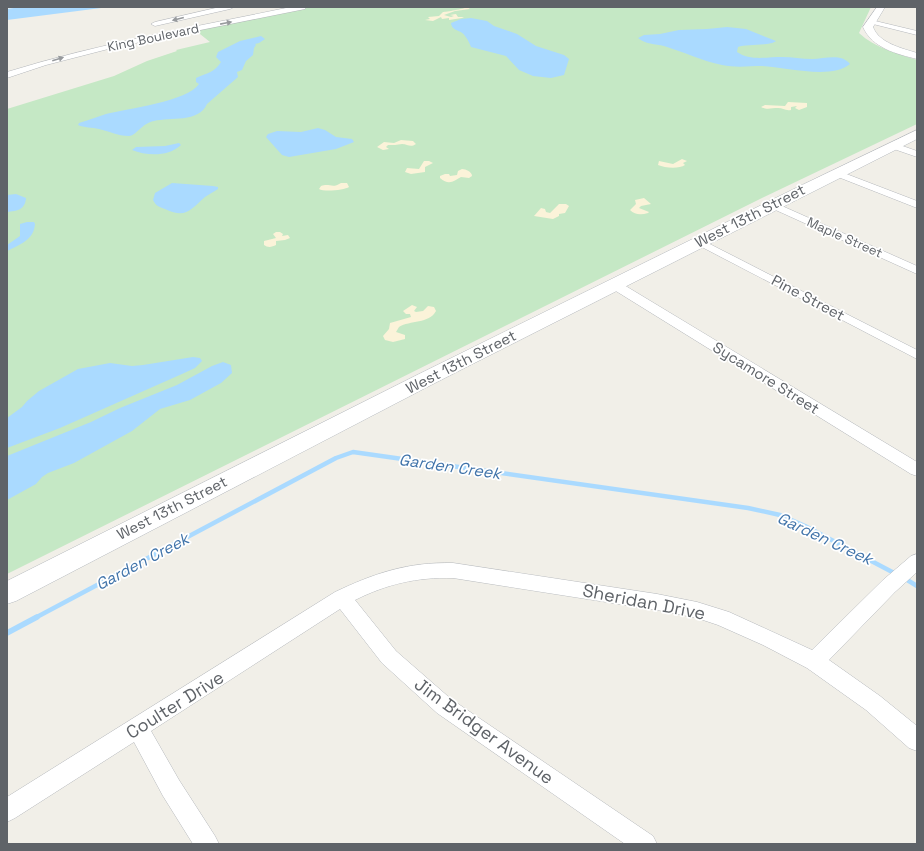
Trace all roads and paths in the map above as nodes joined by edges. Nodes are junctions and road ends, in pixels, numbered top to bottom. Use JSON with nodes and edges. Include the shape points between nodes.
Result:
{"nodes":[{"id":1,"x":230,"y":7,"type":"edge"},
{"id":2,"x":302,"y":7,"type":"edge"},
{"id":3,"x":881,"y":7,"type":"edge"},
{"id":4,"x":871,"y":22,"type":"junction"},
{"id":5,"x":145,"y":27,"type":"dead end"},
{"id":6,"x":917,"y":33,"type":"edge"},
{"id":7,"x":78,"y":45,"type":"dead end"},
{"id":8,"x":917,"y":56,"type":"edge"},
{"id":9,"x":28,"y":60,"type":"junction"},
{"id":10,"x":39,"y":65,"type":"junction"},
{"id":11,"x":7,"y":66,"type":"edge"},
{"id":12,"x":7,"y":75,"type":"edge"},
{"id":13,"x":917,"y":134,"type":"edge"},
{"id":14,"x":894,"y":146,"type":"junction"},
{"id":15,"x":917,"y":154,"type":"edge"},
{"id":16,"x":836,"y":173,"type":"junction"},
{"id":17,"x":773,"y":205,"type":"junction"},
{"id":18,"x":917,"y":205,"type":"edge"},
{"id":19,"x":700,"y":242,"type":"junction"},
{"id":20,"x":917,"y":270,"type":"edge"},
{"id":21,"x":615,"y":285,"type":"junction"},
{"id":22,"x":917,"y":355,"type":"edge"},
{"id":23,"x":917,"y":470,"type":"edge"},
{"id":24,"x":914,"y":564,"type":"edge"},
{"id":25,"x":7,"y":593,"type":"edge"},
{"id":26,"x":342,"y":598,"type":"junction"},
{"id":27,"x":814,"y":661,"type":"junction"},
{"id":28,"x":138,"y":728,"type":"junction"},
{"id":29,"x":917,"y":740,"type":"edge"},
{"id":30,"x":7,"y":810,"type":"edge"},
{"id":31,"x":207,"y":844,"type":"edge"},
{"id":32,"x":645,"y":844,"type":"edge"}],
"edges":[{"from":1,"to":5,"type":"street","name":"King Boulevard","one_way":true},
{"from":10,"to":2,"type":"street","name":"King Boulevard","one_way":true,"via":[[121,43]]},
{"from":3,"to":4,"type":"main road"},
{"from":4,"to":6,"type":"street"},
{"from":4,"to":8,"type":"main road","via":[[868,27],[874,38],[890,47]]},
{"from":7,"to":9,"type":"street"},
{"from":9,"to":10,"type":"street"},
{"from":9,"to":11,"type":"street"},
{"from":10,"to":12,"type":"street","name":"King Boulevard"},
{"from":13,"to":14,"type":"main road","name":"West 13th Street"},
{"from":14,"to":15,"type":"street"},
{"from":14,"to":16,"type":"main road","name":"West 13th Street"},
{"from":16,"to":17,"type":"main road","name":"West 13th Street"},
{"from":16,"to":18,"type":"street"},
{"from":17,"to":19,"type":"main road","name":"West 13th Street"},
{"from":17,"to":20,"type":"street","name":"Maple Street"},
{"from":19,"to":21,"type":"main road","name":"West 13th Street"},
{"from":19,"to":22,"type":"street","name":"Pine Street"},
{"from":21,"to":23,"type":"street","name":"Sycamore Street"},
{"from":21,"to":25,"type":"main road","name":"West 13th Street"},
{"from":24,"to":27,"type":"street"},
{"from":26,"to":27,"type":"street","name":"Sheridan Drive","via":[[364,586],[404,573],[429,569],[463,571],[697,610],[722,618]]},
{"from":26,"to":28,"type":"street","name":"Coulter Drive"},
{"from":26,"to":32,"type":"street","name":"Jim Bridger Avenue","via":[[389,657],[444,706]]},
{"from":27,"to":29,"type":"street","name":"Sheridan Drive","via":[[873,703]]},
{"from":28,"to":30,"type":"street","name":"Coulter Drive"},
{"from":28,"to":31,"type":"street","via":[[171,788]]}]}
